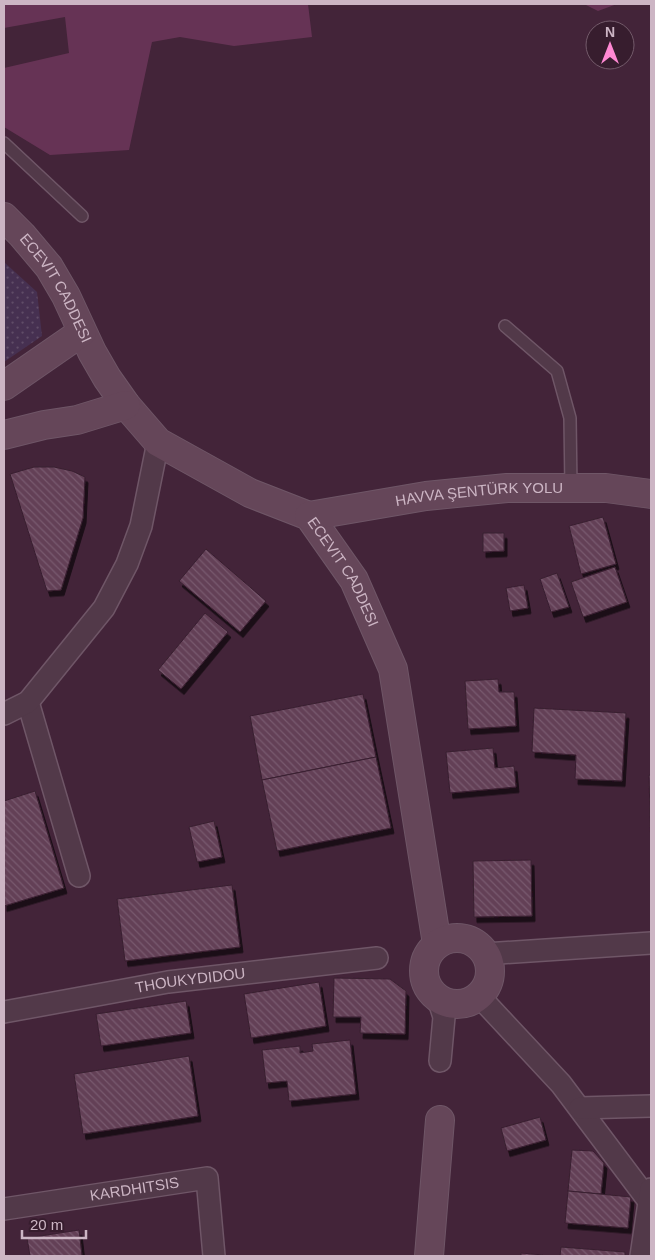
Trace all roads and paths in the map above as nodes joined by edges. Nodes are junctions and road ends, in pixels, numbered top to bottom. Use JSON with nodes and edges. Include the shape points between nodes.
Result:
{"nodes":[{"id":1,"x":4,"y":143,"type":"edge"},
{"id":2,"x":82,"y":216,"type":"dead end"},
{"id":3,"x":4,"y":217,"type":"edge"},
{"id":4,"x":505,"y":326,"type":"dead end"},
{"id":5,"x":82,"y":332,"type":"junction"},
{"id":6,"x":4,"y":386,"type":"edge"},
{"id":7,"x":126,"y":405,"type":"junction"},
{"id":8,"x":4,"y":435,"type":"edge"},
{"id":9,"x":158,"y":442,"type":"junction"},
{"id":10,"x":572,"y":488,"type":"junction"},
{"id":11,"x":651,"y":494,"type":"edge"},
{"id":12,"x":309,"y":516,"type":"junction"},
{"id":13,"x":28,"y":702,"type":"junction"},
{"id":14,"x":4,"y":714,"type":"edge"},
{"id":15,"x":79,"y":876,"type":"dead end"},
{"id":16,"x":651,"y":943,"type":"edge"},
{"id":17,"x":437,"y":944,"type":"junction"},
{"id":18,"x":485,"y":954,"type":"junction"},
{"id":19,"x":377,"y":958,"type":"dead end"},
{"id":20,"x":478,"y":995,"type":"junction"},
{"id":21,"x":438,"y":998,"type":"junction"},
{"id":22,"x":4,"y":1012,"type":"edge"},
{"id":23,"x":440,"y":1061,"type":"dead end"},
{"id":24,"x":651,"y":1106,"type":"edge"},
{"id":25,"x":580,"y":1108,"type":"junction"},
{"id":26,"x":440,"y":1120,"type":"dead end"},
{"id":27,"x":650,"y":1197,"type":"edge"},
{"id":28,"x":4,"y":1208,"type":"edge"},
{"id":29,"x":214,"y":1256,"type":"edge"},
{"id":30,"x":430,"y":1256,"type":"edge"},
{"id":31,"x":641,"y":1256,"type":"edge"}],
"edges":[{"from":1,"to":2,"type":"lane"},
{"from":3,"to":5,"type":"street","name":"ECEVIT CADDESI","via":[[50,267]]},
{"from":4,"to":10,"type":"lane","via":[[557,371],[570,418]]},
{"from":5,"to":6,"type":"street"},
{"from":5,"to":7,"type":"street","name":"ECEVIT CADDESI"},
{"from":7,"to":8,"type":"street","via":[[78,420]]},
{"from":7,"to":9,"type":"street","name":"ECEVIT CADDESI"},
{"from":9,"to":12,"type":"street","name":"ECEVIT CADDESI","via":[[250,493]]},
{"from":9,"to":13,"type":"street","via":[[141,526],[127,564],[104,608]]},
{"from":10,"to":11,"type":"street","name":"HAVVA ŞENTÜRK YOLU","via":[[606,488]]},
{"from":10,"to":12,"type":"street","name":"HAVVA ŞENTÜRK YOLU","via":[[507,488],[426,496]]},
{"from":12,"to":17,"type":"street","name":"ECEVIT CADDESI","via":[[354,580],[393,669]]},
{"from":13,"to":14,"type":"street"},
{"from":13,"to":15,"type":"street"},
{"from":16,"to":18,"type":"street"},
{"from":17,"to":18,"type":"street","via":[[447,939],[464,939]]},
{"from":17,"to":21,"type":"street","via":[[425,960],[423,971],[430,991]]},
{"from":18,"to":20,"type":"street","via":[[489,976],[486,987]]},
{"from":19,"to":22,"type":"street","name":"THOUKYDIDOU","via":[[168,982]]},
{"from":20,"to":21,"type":"street","via":[[459,1004]]},
{"from":20,"to":25,"type":"street"},
{"from":21,"to":23,"type":"street","via":[[444,1017]]},
{"from":24,"to":25,"type":"street"},
{"from":25,"to":27,"type":"street"},
{"from":26,"to":30,"type":"street"},
{"from":27,"to":31,"type":"street"},
{"from":28,"to":29,"type":"street","name":"KARDHITSIS","via":[[207,1178]]}]}
